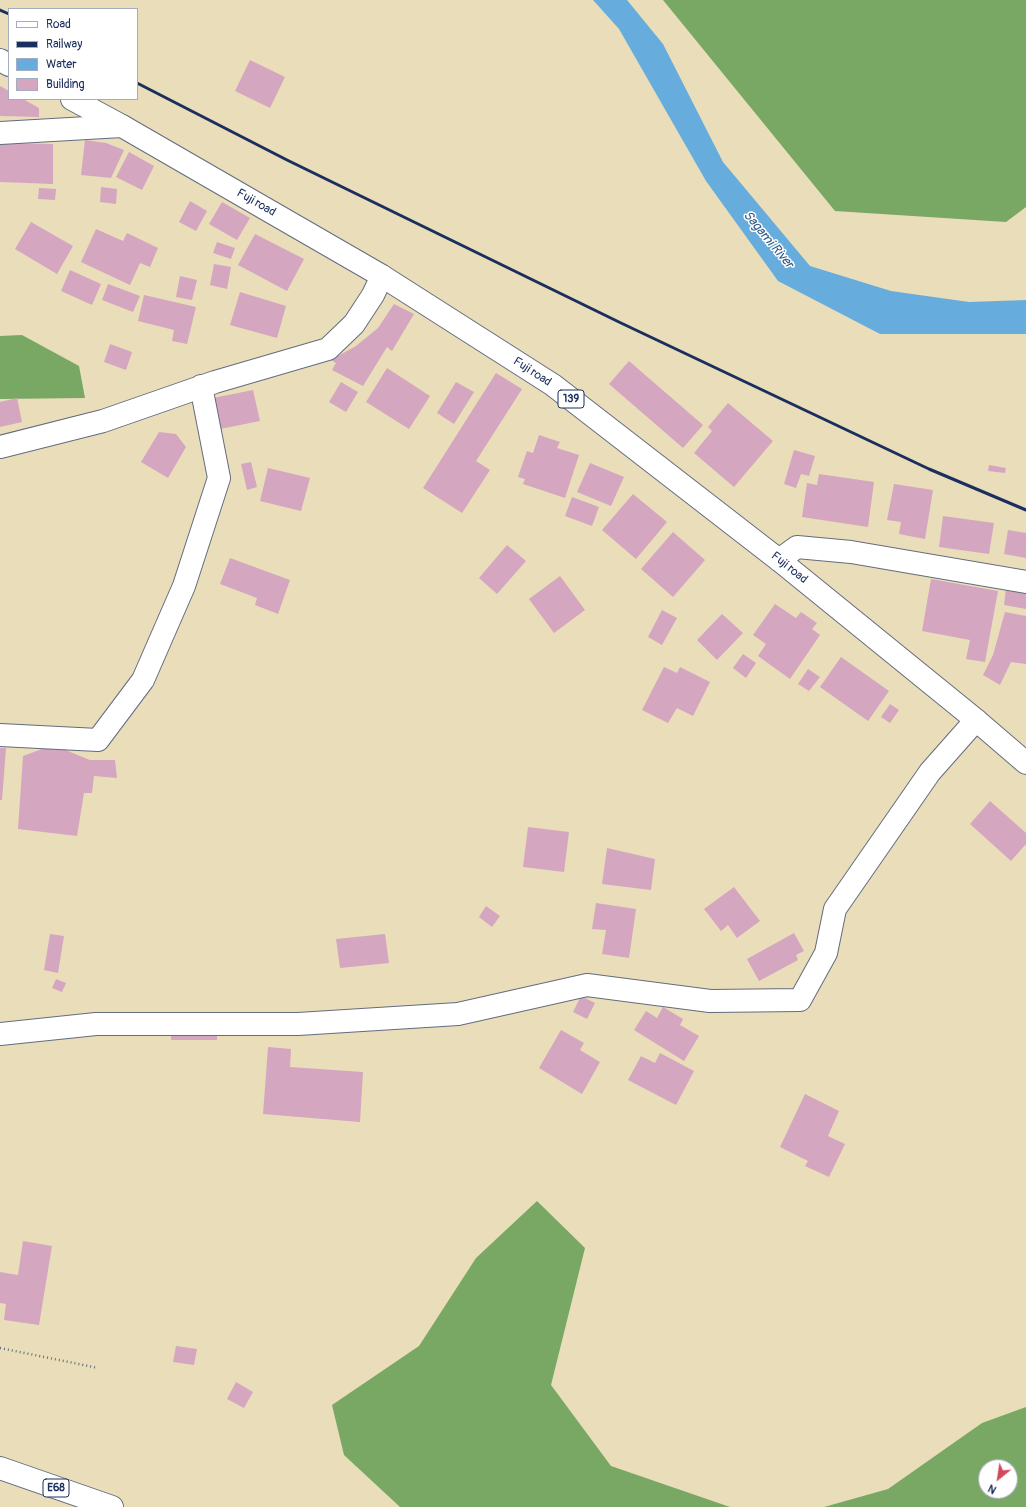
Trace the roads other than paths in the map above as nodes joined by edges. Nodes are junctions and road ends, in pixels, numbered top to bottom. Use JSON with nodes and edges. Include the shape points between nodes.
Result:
{"nodes":[{"id":1,"x":74,"y":100,"type":"edge"},
{"id":2,"x":122,"y":126,"type":"junction"},
{"id":3,"x":0,"y":133,"type":"edge"},
{"id":4,"x":382,"y":276,"type":"junction"},
{"id":5,"x":201,"y":386,"type":"junction"},
{"id":6,"x":0,"y":447,"type":"edge"},
{"id":7,"x":779,"y":560,"type":"junction"},
{"id":8,"x":1026,"y":582,"type":"edge"},
{"id":9,"x":976,"y":720,"type":"junction"},
{"id":10,"x":0,"y":736,"type":"edge"},
{"id":11,"x":1026,"y":763,"type":"edge"},
{"id":12,"x":0,"y":1034,"type":"edge"},
{"id":13,"x":0,"y":1468,"type":"edge"},
{"id":14,"x":112,"y":1507,"type":"edge"}],
"edges":[{"from":1,"to":2,"type":"main road","name":"Fuji road","number":"139"},
{"from":2,"to":3,"type":"main road"},
{"from":2,"to":4,"type":"main road","name":"Fuji road","number":"139"},
{"from":4,"to":5,"type":"main road","via":[[354,324],[328,349]]},
{"from":4,"to":7,"type":"main road","name":"Fuji road","number":"139","via":[[553,385]]},
{"from":5,"to":6,"type":"main road","via":[[104,421]]},
{"from":5,"to":10,"type":"main road","via":[[219,478],[184,586],[143,680],[98,740]]},
{"from":7,"to":8,"type":"main road","via":[[796,547],[851,552]]},
{"from":7,"to":9,"type":"main road","name":"Fuji road","number":"139"},
{"from":9,"to":11,"type":"main road","name":"Fuji road","number":"139"},
{"from":9,"to":12,"type":"main road","via":[[930,772],[835,909],[826,953],[800,1000],[710,1001],[587,985],[458,1014],[298,1024],[96,1024]]},
{"from":13,"to":14,"type":"main road","number":"E68"}]}
